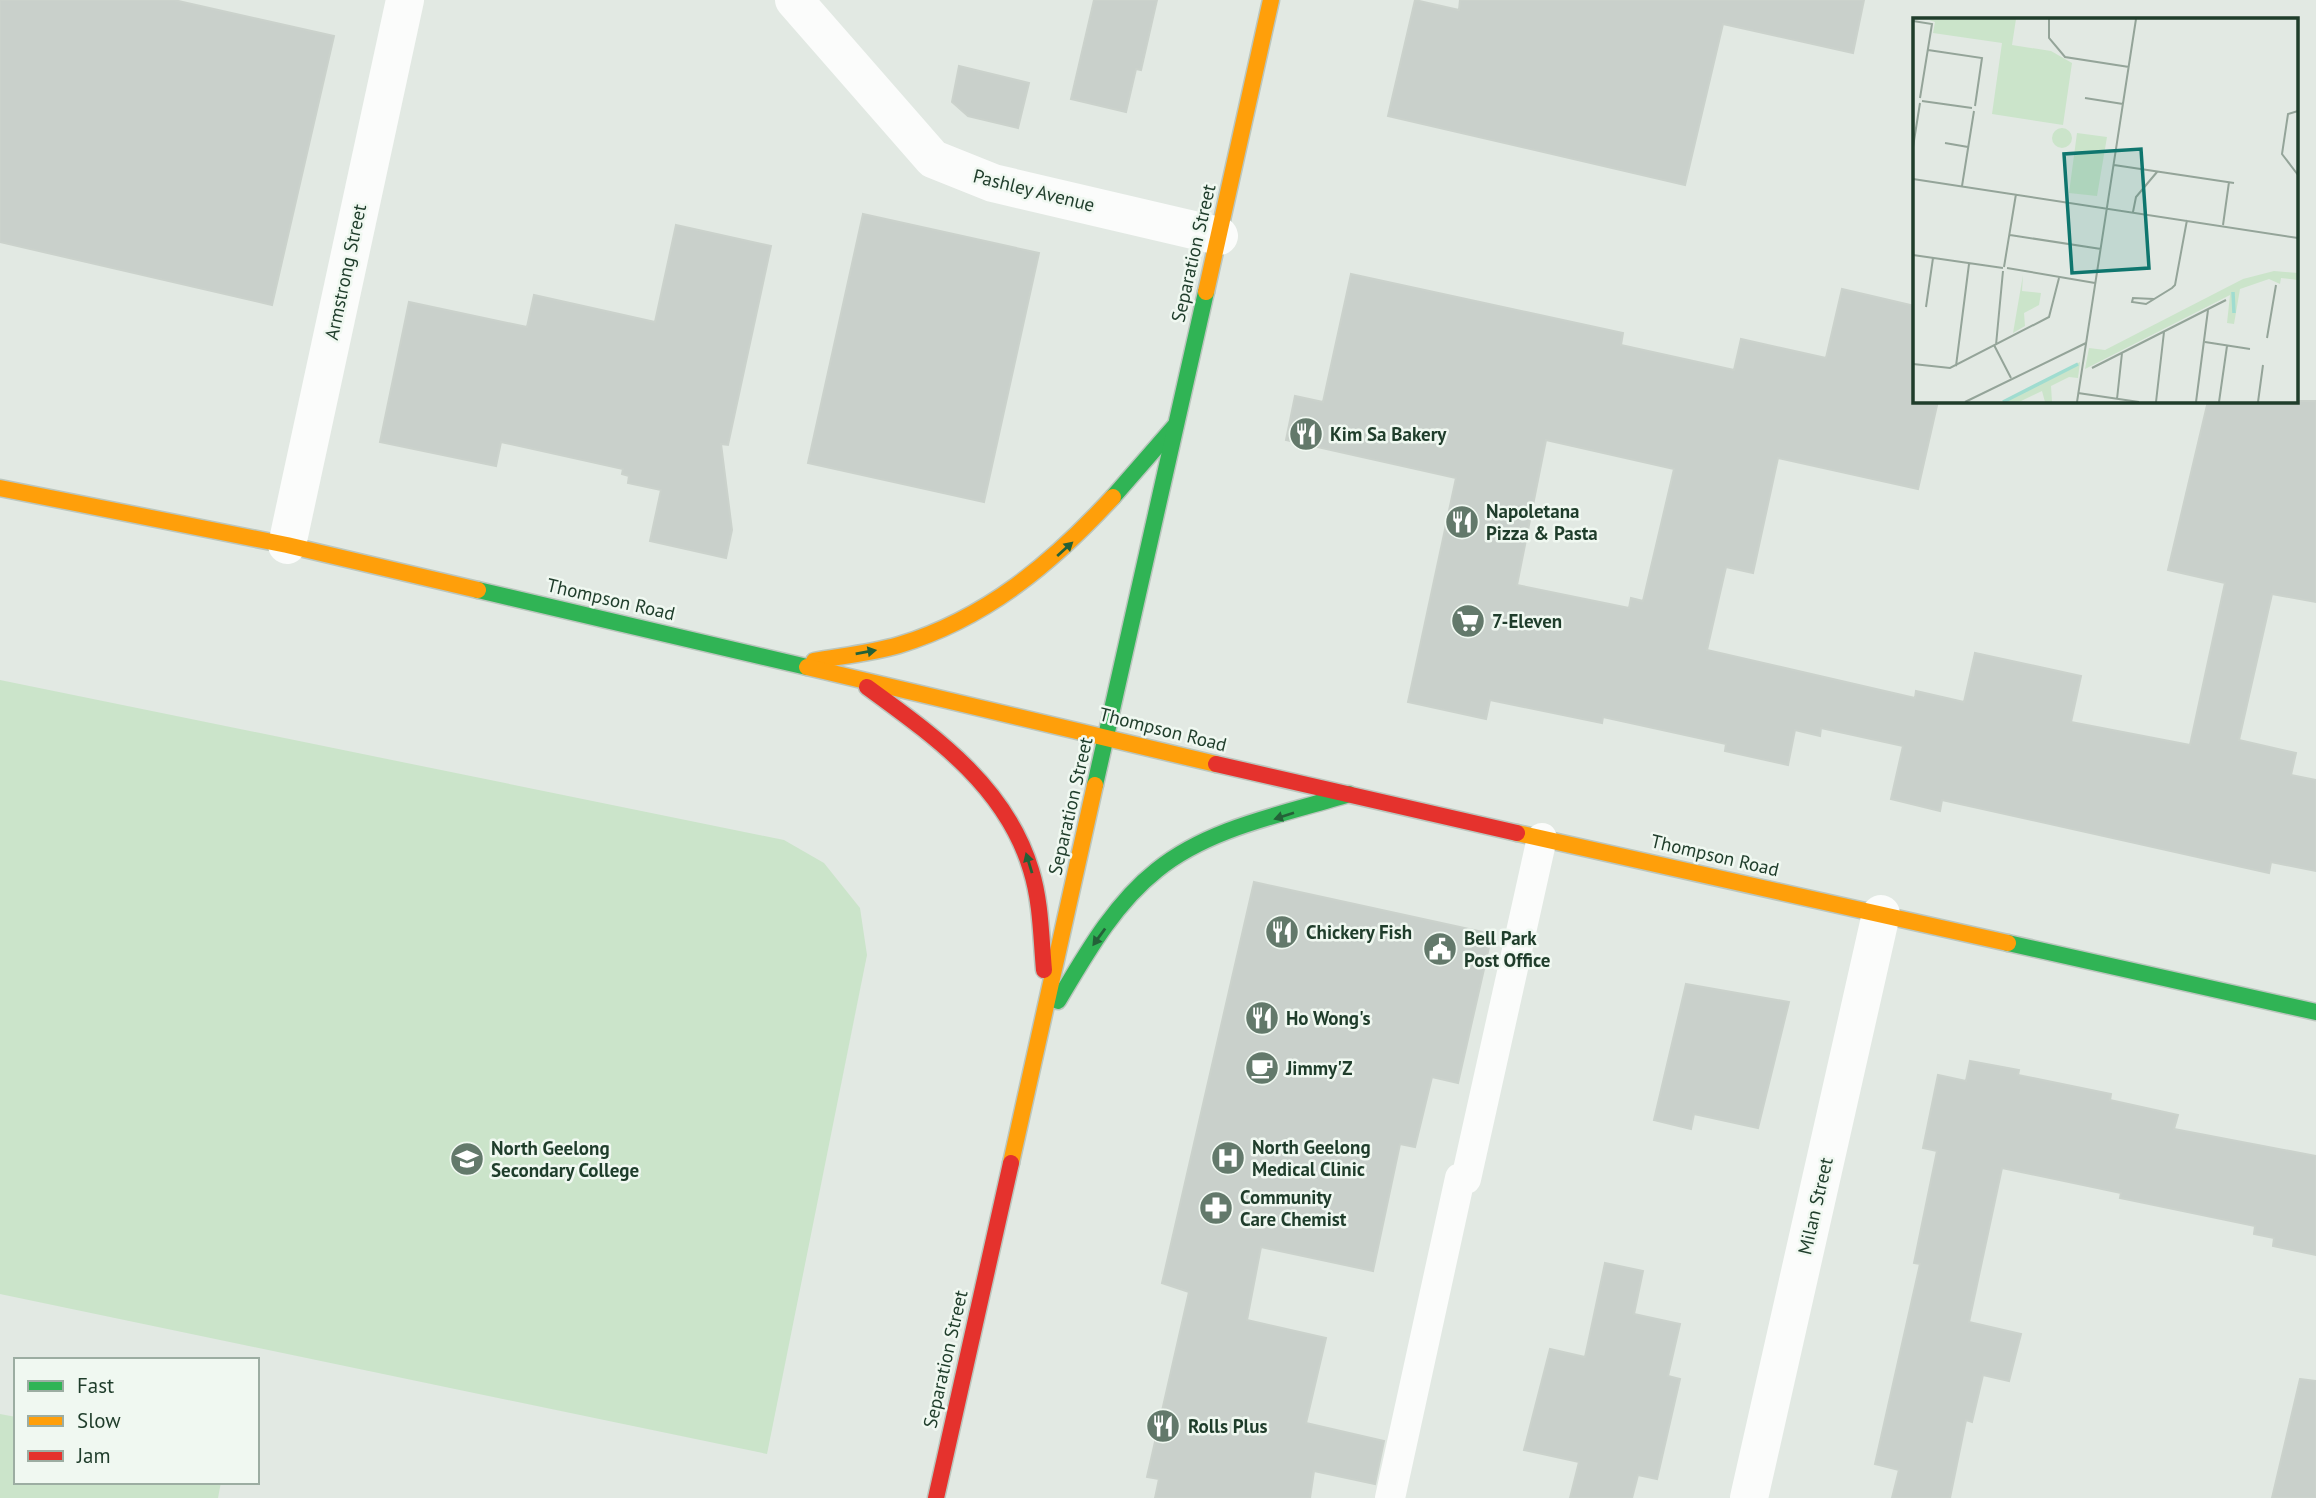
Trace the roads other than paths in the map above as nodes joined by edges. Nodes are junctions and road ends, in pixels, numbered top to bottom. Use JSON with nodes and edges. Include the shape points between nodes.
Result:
{"nodes":[{"id":1,"x":405,"y":0,"type":"edge"},
{"id":2,"x":794,"y":0,"type":"edge"},
{"id":3,"x":1271,"y":0,"type":"edge"},
{"id":4,"x":1219,"y":236,"type":"junction"},
{"id":5,"x":1177,"y":424,"type":"junction"},
{"id":6,"x":0,"y":488,"type":"edge"},
{"id":7,"x":287,"y":545,"type":"junction"},
{"id":8,"x":799,"y":664,"type":"junction"},
{"id":9,"x":855,"y":677,"type":"junction"},
{"id":10,"x":1107,"y":737,"type":"junction"},
{"id":11,"x":1349,"y":794,"type":"junction"},
{"id":12,"x":1542,"y":838,"type":"junction"},
{"id":13,"x":1881,"y":914,"type":"junction"},
{"id":14,"x":1047,"y":1003,"type":"junction"},
{"id":15,"x":2316,"y":1012,"type":"edge"},
{"id":16,"x":1039,"y":1033,"type":"junction"},
{"id":17,"x":936,"y":1498,"type":"edge"},
{"id":18,"x":1390,"y":1498,"type":"edge"},
{"id":19,"x":1749,"y":1498,"type":"edge"}],
"edges":[{"from":1,"to":7,"type":"street","name":"Armstrong Street"},
{"from":2,"to":4,"type":"street","name":"Pashley Avenue","via":[[933,159],[993,183]]},
{"from":3,"to":4,"type":"main road","name":"Separation Street"},
{"from":4,"to":5,"type":"main road","name":"Separation Street"},
{"from":8,"to":5,"type":"main road","one_way":true,"via":[[901,645],[1004,598],[1076,539]]},
{"from":5,"to":10,"type":"main road","name":"Separation Street"},
{"from":6,"to":7,"type":"main road","name":"Thompson Road"},
{"from":7,"to":8,"type":"main road","name":"Thompson Road"},
{"from":8,"to":9,"type":"main road","name":"Thompson Road"},
{"from":9,"to":10,"type":"main road","name":"Thompson Road"},
{"from":14,"to":9,"type":"main road","one_way":true,"via":[[1035,882],[1023,841],[1006,812],[986,785],[940,740]]},
{"from":10,"to":11,"type":"main road","name":"Thompson Road"},
{"from":10,"to":14,"type":"main road","name":"Separation Street"},
{"from":11,"to":12,"type":"main road","name":"Thompson Road"},
{"from":11,"to":16,"type":"main road","one_way":true,"via":[[1208,841],[1164,864],[1099,936]]},
{"from":12,"to":13,"type":"main road","name":"Thompson Road"},
{"from":12,"to":18,"type":"lane","via":[[1466,1179],[1460,1178]]},
{"from":13,"to":15,"type":"main road","name":"Thompson Road"},
{"from":13,"to":19,"type":"street","name":"Milan Street"},
{"from":14,"to":16,"type":"main road","name":"Separation Street"},
{"from":16,"to":17,"type":"main road","name":"Separation Street"}]}
